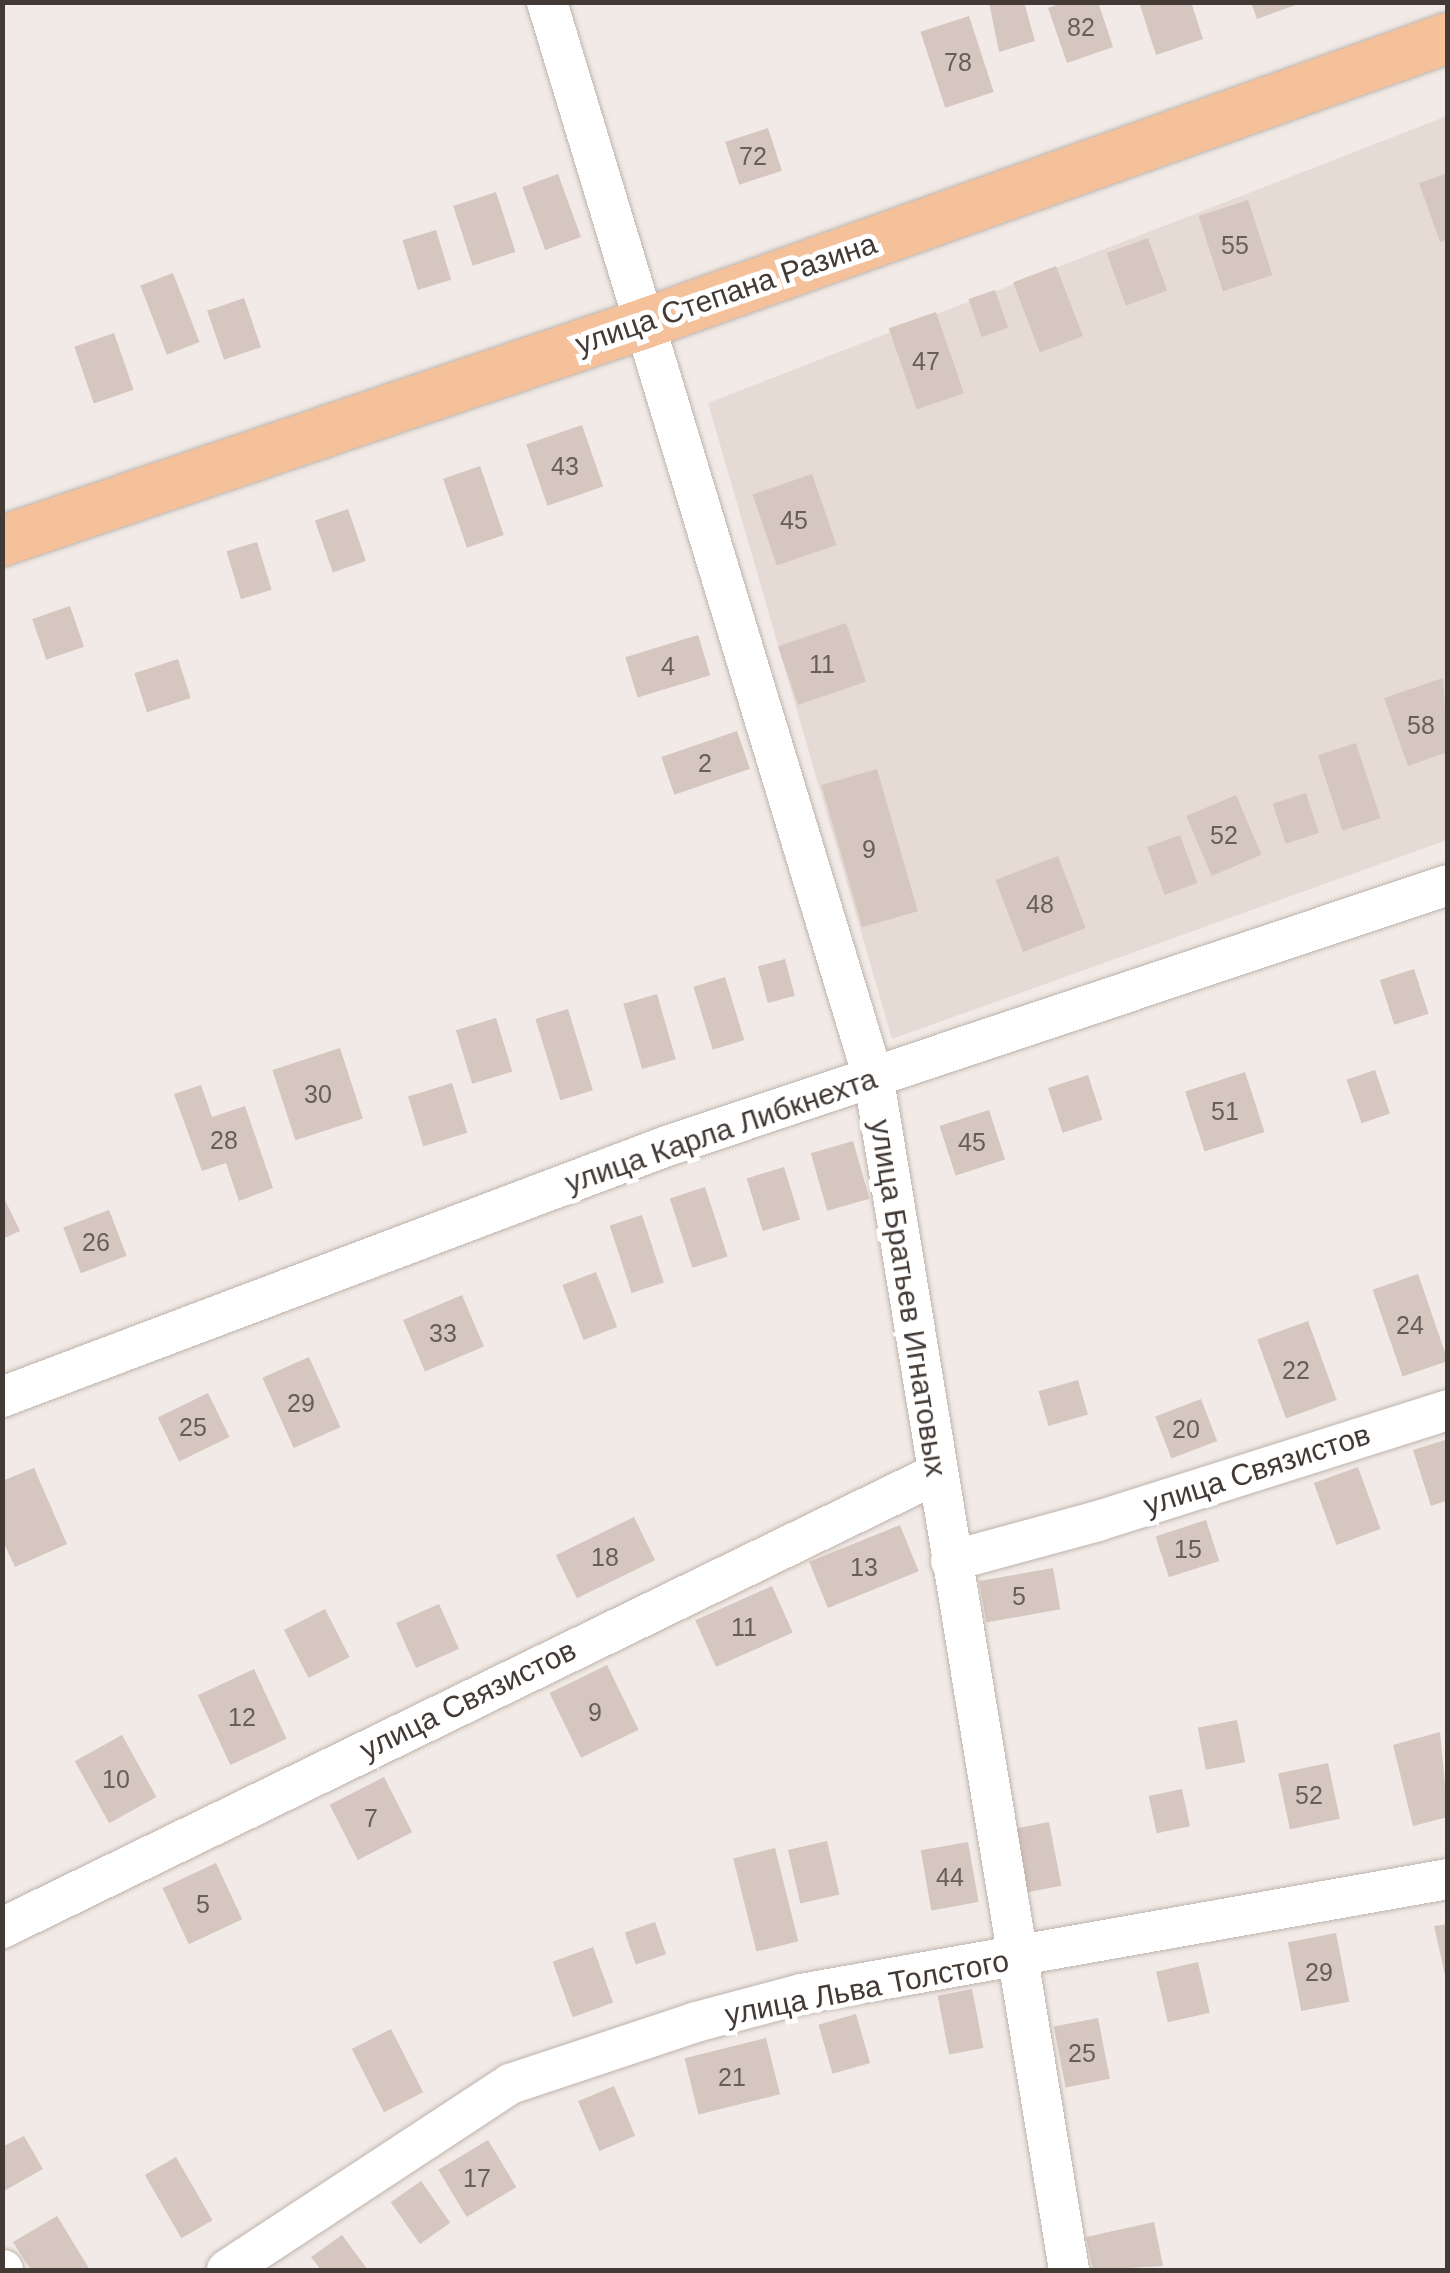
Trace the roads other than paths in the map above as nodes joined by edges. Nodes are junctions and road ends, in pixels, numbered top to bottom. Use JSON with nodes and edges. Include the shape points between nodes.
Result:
{"nodes":[{"id":1,"x":547,"y":2,"type":"edge"},
{"id":2,"x":1448,"y":38,"type":"edge"},
{"id":3,"x":649,"y":322,"type":"junction"},
{"id":4,"x":2,"y":542,"type":"edge"},
{"id":5,"x":1448,"y":885,"type":"edge"},
{"id":6,"x":874,"y":1080,"type":"junction"},
{"id":7,"x":2,"y":1397,"type":"edge"},
{"id":8,"x":1448,"y":1410,"type":"edge"},
{"id":9,"x":934,"y":1475,"type":"junction"},
{"id":10,"x":951,"y":1560,"type":"junction"},
{"id":11,"x":1448,"y":1878,"type":"edge"},
{"id":12,"x":2,"y":1928,"type":"edge"},
{"id":13,"x":1016,"y":1960,"type":"junction"},
{"id":14,"x":226,"y":2270,"type":"edge"},
{"id":15,"x":1069,"y":2270,"type":"edge"}],
"edges":[{"from":1,"to":3,"type":"street","name":"улица Братьев Игнатовых"},
{"from":2,"to":3,"type":"main road","name":"улица Степана Разина"},
{"from":3,"to":4,"type":"main road","name":"улица Степана Разина"},
{"from":3,"to":6,"type":"street","name":"улица Братьев Игнатовых"},
{"from":5,"to":6,"type":"street","name":"улица Карла Либкнехта"},
{"from":6,"to":7,"type":"street","name":"улица Карла Либкнехта","via":[[667,1146]]},
{"from":6,"to":9,"type":"street","name":"улица Братьев Игнатовых","via":[[911,1278]]},
{"from":8,"to":10,"type":"street","name":"улица Связистов","via":[[1098,1521]]},
{"from":9,"to":10,"type":"street","name":"улица Братьев Игнатовых"},
{"from":9,"to":12,"type":"street","name":"улица Связистов"},
{"from":10,"to":13,"type":"street","name":"улица Братьев Игнатовых"},
{"from":11,"to":13,"type":"street","name":"улица Льва Толстого"},
{"from":13,"to":14,"type":"street","name":"улица Льва Толстого","via":[[801,1994],[510,2084]]},
{"from":13,"to":15,"type":"street","name":"улица Братьев Игнатовых"}]}
